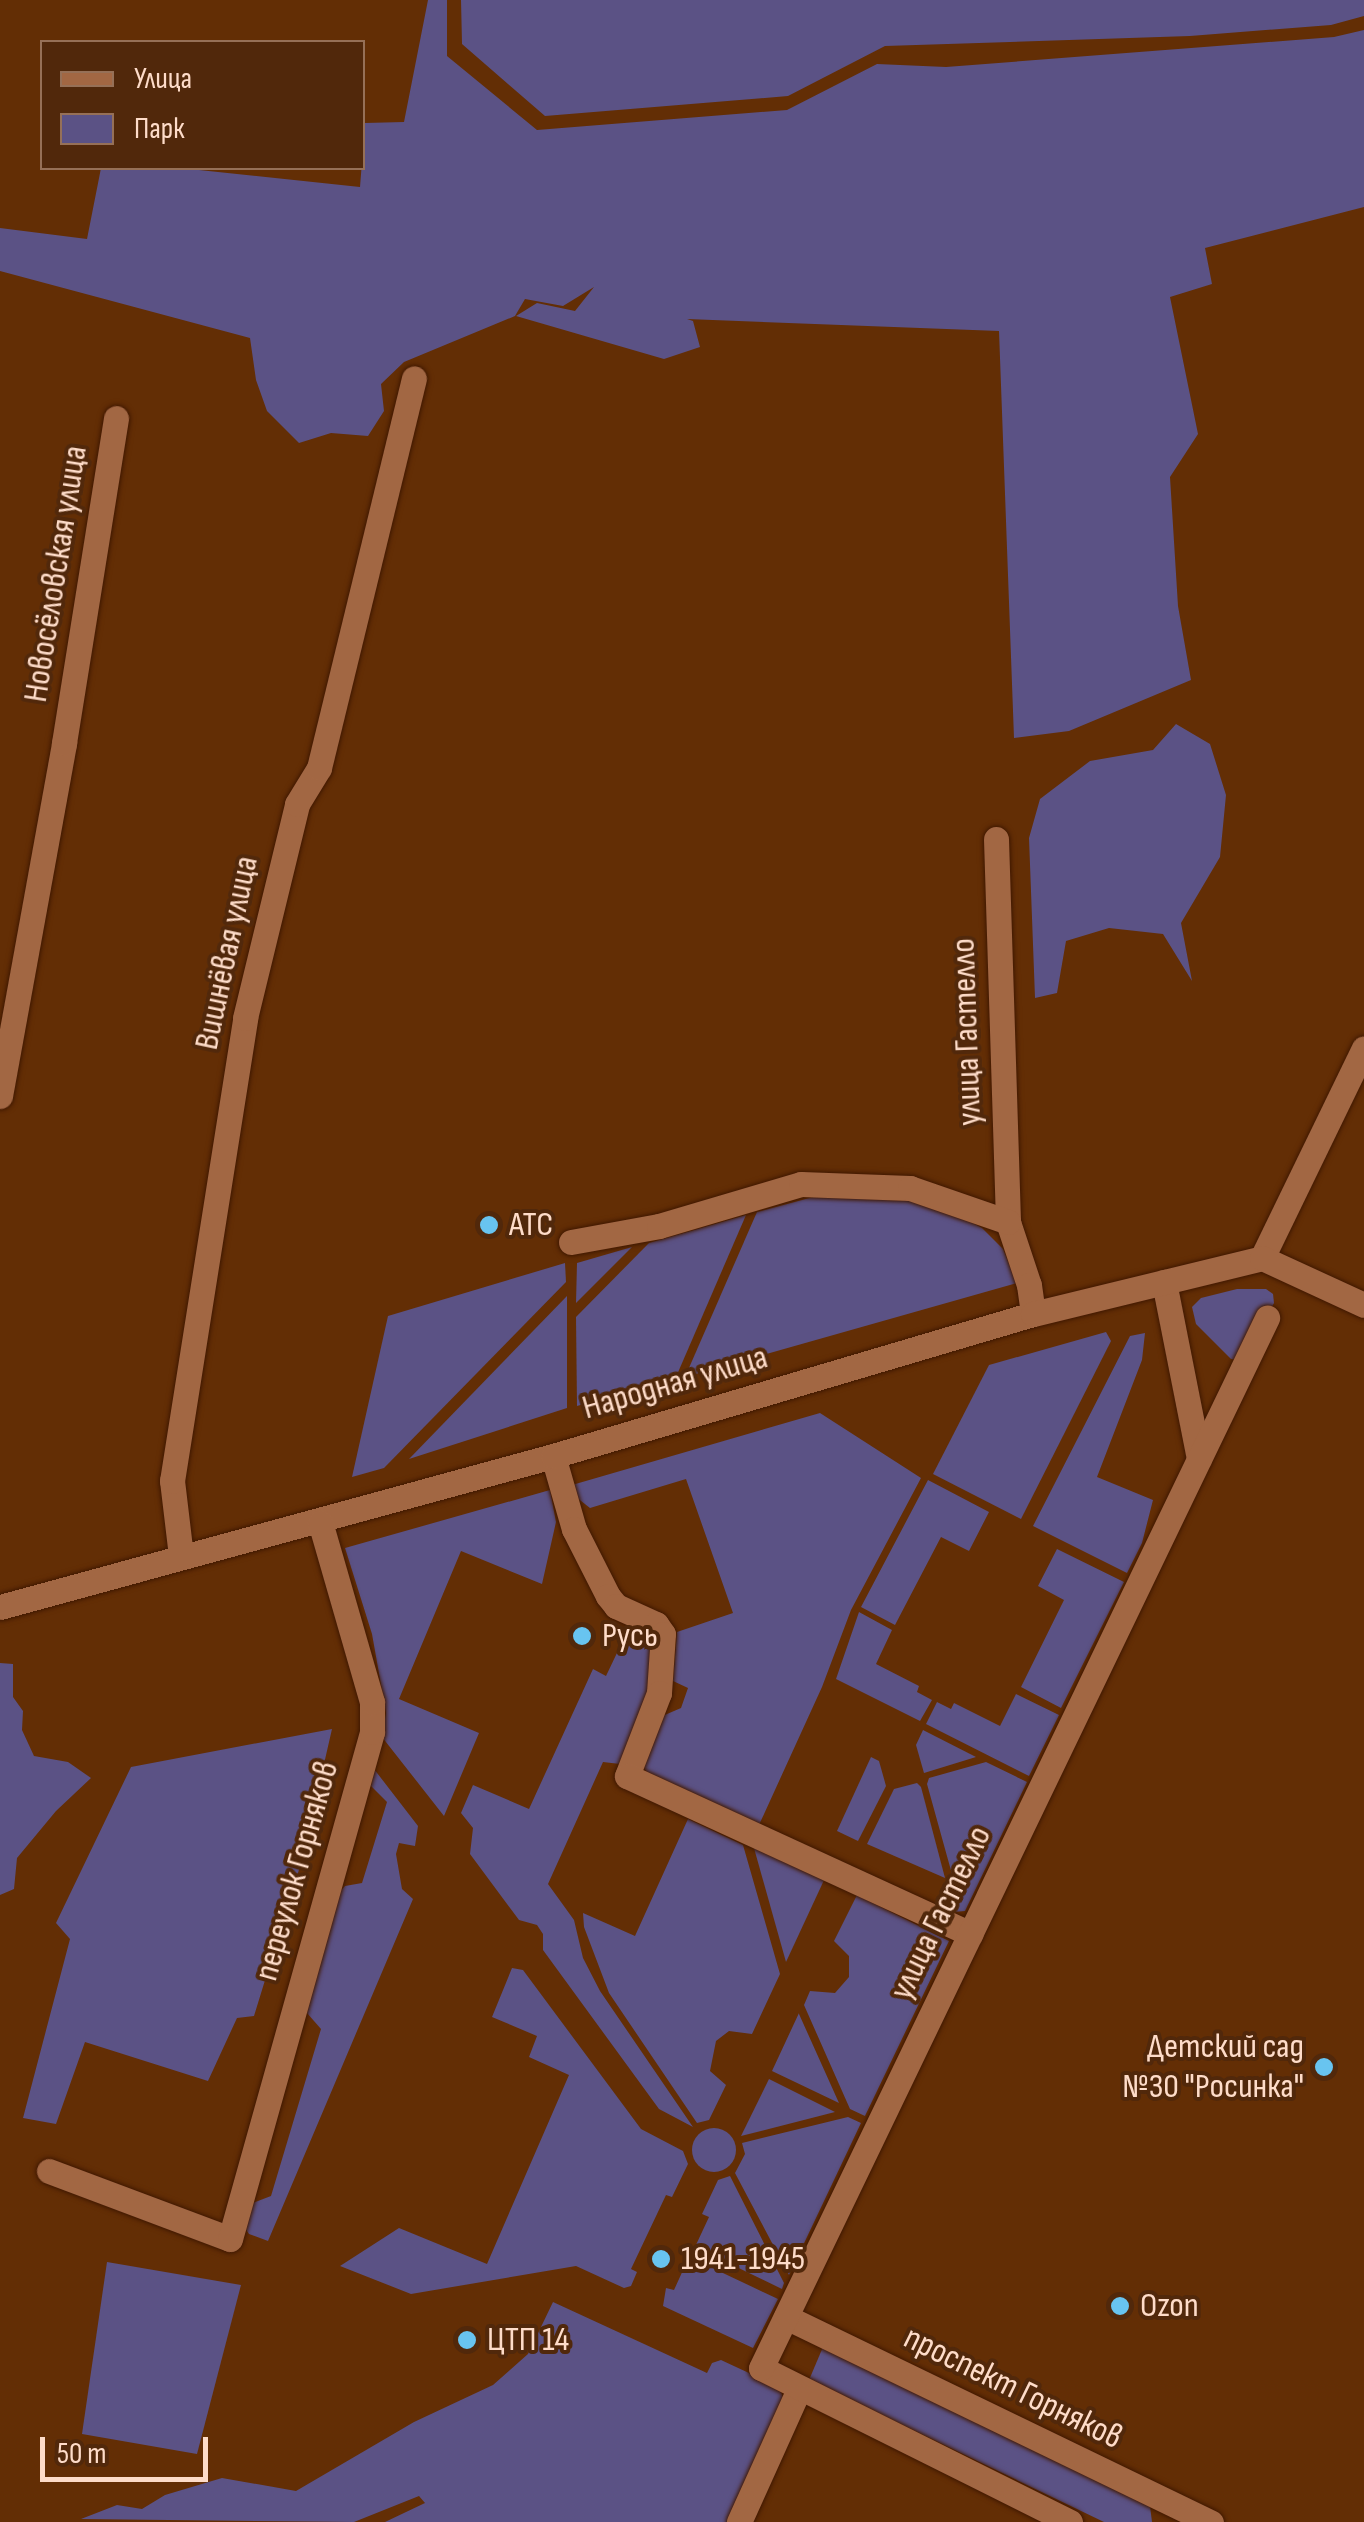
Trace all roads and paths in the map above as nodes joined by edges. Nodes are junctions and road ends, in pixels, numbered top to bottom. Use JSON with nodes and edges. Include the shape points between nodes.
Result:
{"nodes":[{"id":1,"x":414,"y":378,"type":"dead end"},
{"id":2,"x":116,"y":418,"type":"dead end"},
{"id":3,"x":996,"y":838,"type":"dead end"},
{"id":4,"x":1364,"y":1048,"type":"edge"},
{"id":5,"x":0,"y":1096,"type":"edge"},
{"id":6,"x":1008,"y":1222,"type":"junction"},
{"id":7,"x":571,"y":1242,"type":"dead end"},
{"id":8,"x":1262,"y":1258,"type":"junction"},
{"id":9,"x":1164,"y":1282,"type":"junction"},
{"id":10,"x":1364,"y":1305,"type":"edge"},
{"id":11,"x":1033,"y":1314,"type":"junction"},
{"id":12,"x":1267,"y":1318,"type":"dead end"},
{"id":13,"x":552,"y":1456,"type":"junction"},
{"id":14,"x":1200,"y":1459,"type":"junction"},
{"id":15,"x":320,"y":1522,"type":"junction"},
{"id":16,"x":181,"y":1556,"type":"junction"},
{"id":17,"x":0,"y":1607,"type":"edge"},
{"id":18,"x":970,"y":1934,"type":"junction"},
{"id":19,"x":50,"y":2171,"type":"dead end"},
{"id":20,"x":786,"y":2317,"type":"junction"},
{"id":21,"x":799,"y":2390,"type":"junction"},
{"id":22,"x":739,"y":2522,"type":"edge"},
{"id":23,"x":1070,"y":2522,"type":"edge"},
{"id":24,"x":1211,"y":2522,"type":"edge"}],
"edges":[{"from":1,"to":16,"type":"street","name":"Вишнёвая улица","via":[[319,768],[297,804],[245,1018],[172,1481]]},
{"from":2,"to":5,"type":"street","name":"Новосёловская улица"},
{"from":3,"to":6,"type":"street","name":"улица Гастелло"},
{"from":4,"to":8,"type":"street"},
{"from":6,"to":7,"type":"street","via":[[910,1188],[801,1184],[658,1226]]},
{"from":6,"to":11,"type":"street","name":"улица Гастелло"},
{"from":8,"to":9,"type":"street","name":"Народная улица"},
{"from":8,"to":10,"type":"street"},
{"from":9,"to":11,"type":"street","name":"Народная улица"},
{"from":9,"to":14,"type":"street"},
{"from":11,"to":13,"type":"street","name":"Народная улица"},
{"from":12,"to":14,"type":"street","name":"улица Гастелло"},
{"from":13,"to":15,"type":"street","name":"Народная улица"},
{"from":13,"to":18,"type":"street","via":[[574,1529],[608,1596],[663,1634],[659,1694],[627,1776]]},
{"from":14,"to":18,"type":"street","name":"улица Гастелло"},
{"from":15,"to":16,"type":"street","name":"Народная улица"},
{"from":15,"to":19,"type":"street","name":"переулок Горняков","via":[[372,1702],[372,1732],[230,2238]]},
{"from":16,"to":17,"type":"street","name":"Народная улица"},
{"from":18,"to":20,"type":"street","name":"улица Гастелло"},
{"from":20,"to":21,"type":"street","name":"улица Гастелло","via":[[761,2368]]},
{"from":20,"to":24,"type":"street","name":"проспект Горняков"},
{"from":21,"to":22,"type":"street"},
{"from":21,"to":23,"type":"street"}]}
